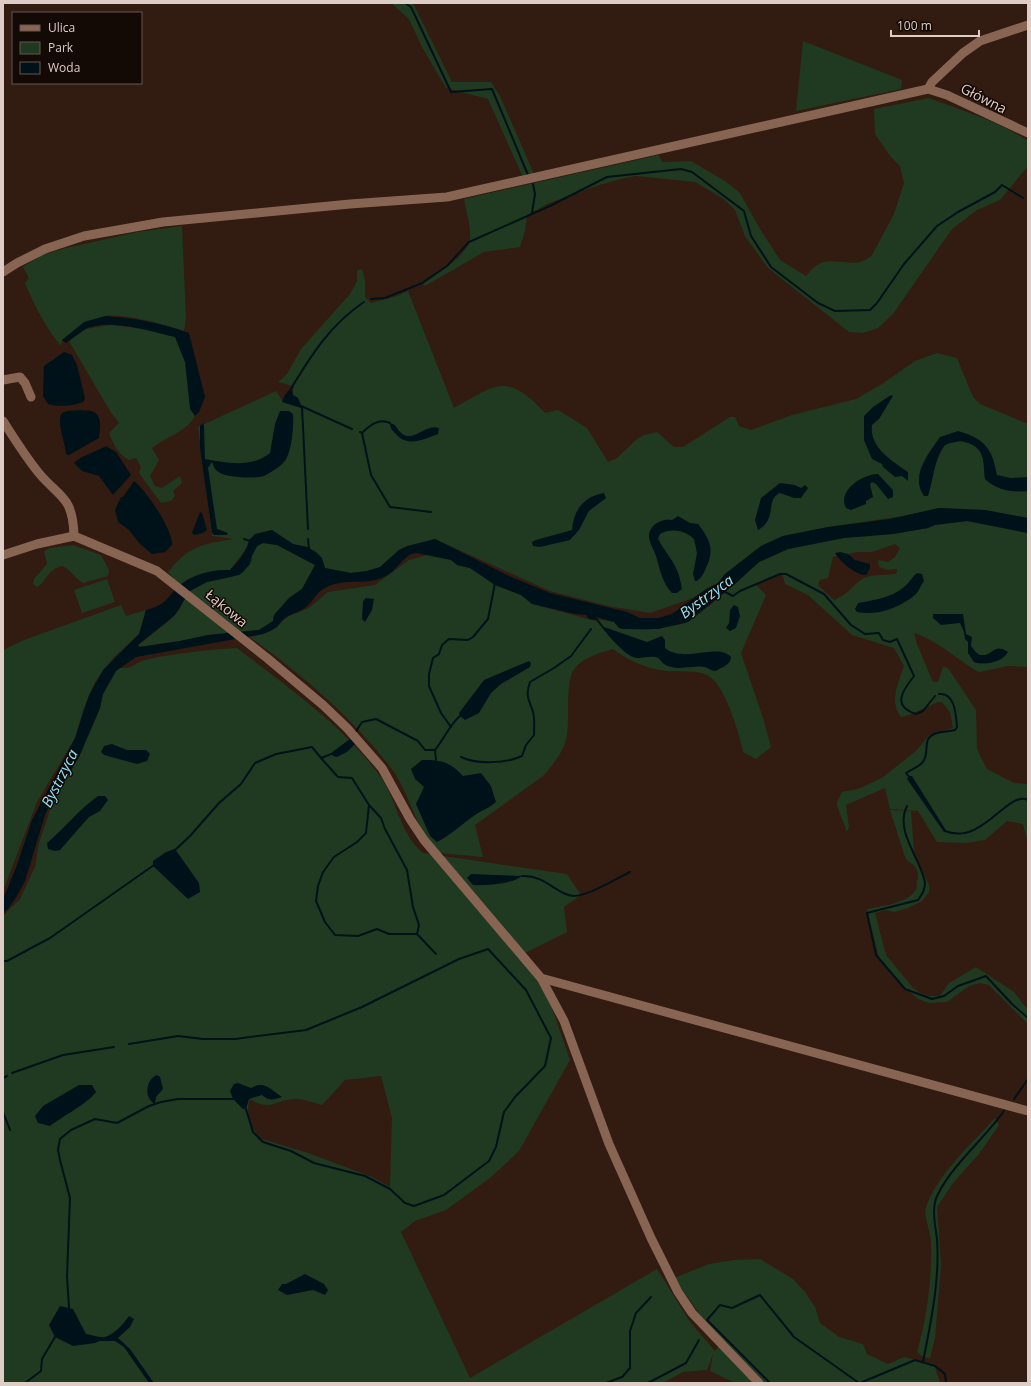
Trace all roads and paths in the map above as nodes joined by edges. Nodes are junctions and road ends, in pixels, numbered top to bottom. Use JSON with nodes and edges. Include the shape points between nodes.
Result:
{"nodes":[{"id":1,"x":1028,"y":25,"type":"edge"},
{"id":2,"x":928,"y":89,"type":"junction"},
{"id":3,"x":1028,"y":134,"type":"edge"},
{"id":4,"x":3,"y":272,"type":"edge"},
{"id":5,"x":3,"y":380,"type":"edge"},
{"id":6,"x":31,"y":397,"type":"dead end"},
{"id":7,"x":3,"y":421,"type":"edge"},
{"id":8,"x":74,"y":536,"type":"junction"},
{"id":9,"x":3,"y":555,"type":"edge"},
{"id":10,"x":541,"y":978,"type":"junction"},
{"id":11,"x":1028,"y":1110,"type":"edge"},
{"id":12,"x":759,"y":1383,"type":"edge"}],
"edges":[{"from":1,"to":2,"type":"street","via":[[991,36],[971,47],[932,82]]},
{"from":2,"to":3,"type":"street","name":"Główna","via":[[947,95]]},
{"from":2,"to":4,"type":"street","via":[[446,197],[162,222],[84,236],[45,249]]},
{"from":5,"to":6,"type":"street","via":[[20,377]]},
{"from":7,"to":8,"type":"street","via":[[38,472],[66,501],[73,520]]},
{"from":8,"to":9,"type":"street"},
{"from":8,"to":10,"type":"street","name":"Łąkowa","via":[[157,572],[323,705],[382,768],[424,840]]},
{"from":10,"to":11,"type":"street"},
{"from":10,"to":12,"type":"street","name":"Łąkowa","via":[[564,1021],[609,1144],[678,1292],[692,1313]]}]}
